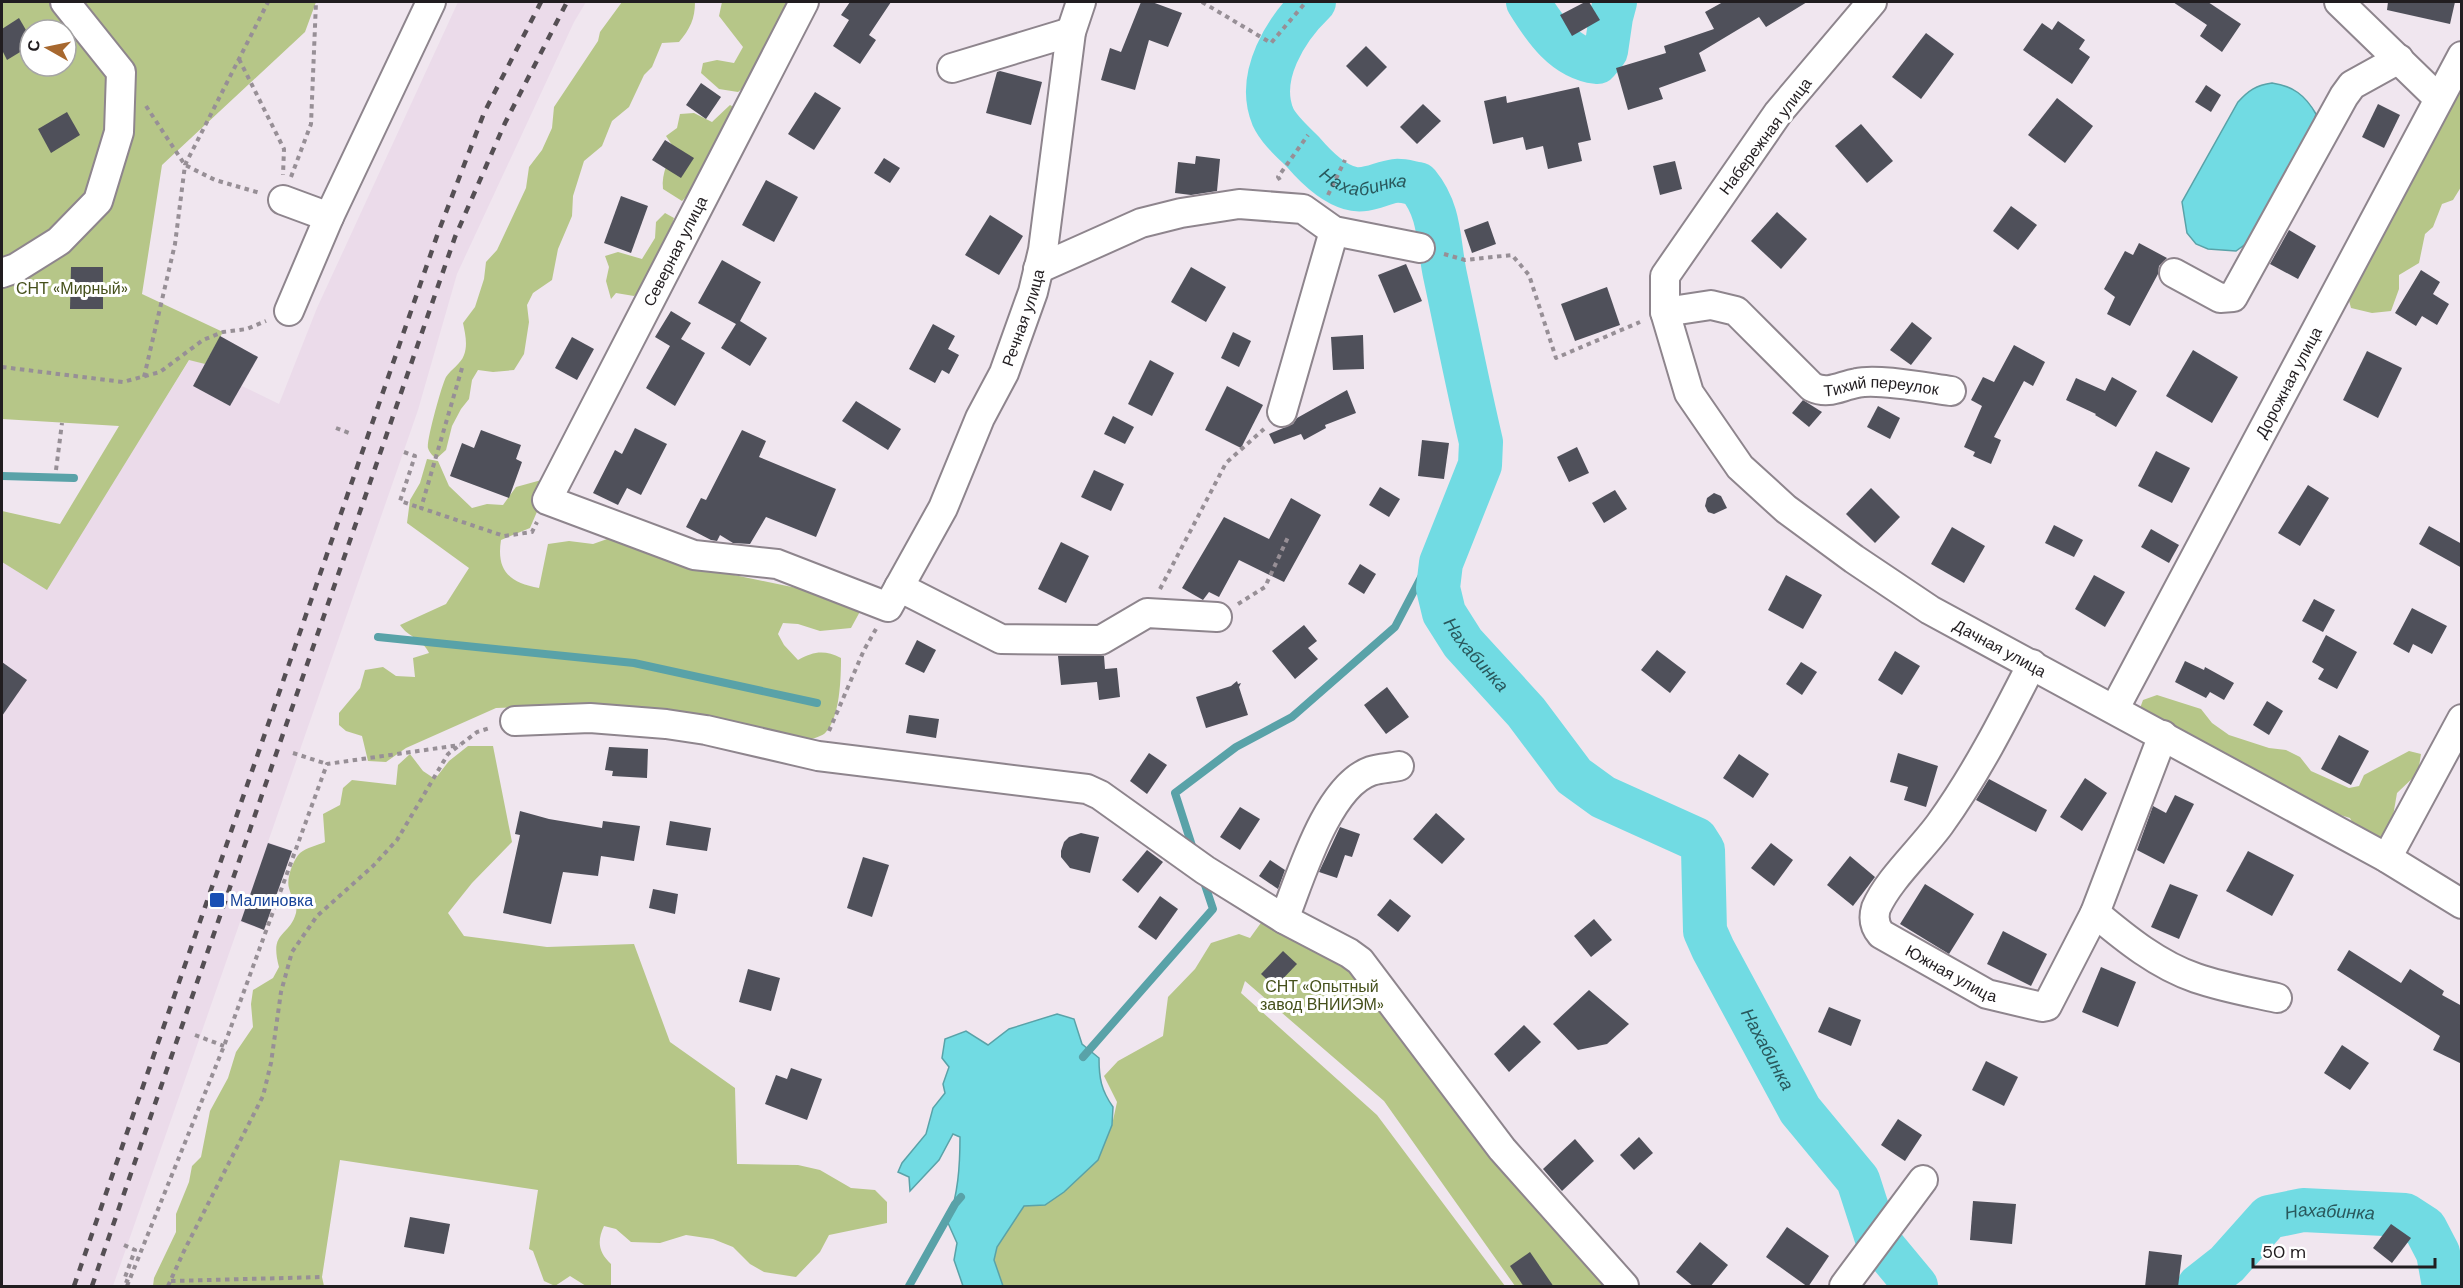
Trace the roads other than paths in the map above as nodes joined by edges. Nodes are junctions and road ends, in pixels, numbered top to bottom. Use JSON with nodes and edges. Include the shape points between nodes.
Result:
{"nodes":[{"id":1,"x":65,"y":2,"type":"edge"},
{"id":2,"x":431,"y":2,"type":"edge"},
{"id":3,"x":804,"y":2,"type":"edge"},
{"id":4,"x":1081,"y":2,"type":"edge"},
{"id":5,"x":1872,"y":2,"type":"edge"},
{"id":6,"x":2339,"y":2,"type":"edge"},
{"id":7,"x":1071,"y":32,"type":"junction"},
{"id":8,"x":2462,"y":56,"type":"edge"},
{"id":9,"x":2399,"y":59,"type":"junction"},
{"id":10,"x":952,"y":68,"type":"dead end"},
{"id":11,"x":2438,"y":98,"type":"junction"},
{"id":12,"x":283,"y":200,"type":"road end"},
{"id":13,"x":329,"y":218,"type":"junction"},
{"id":14,"x":1335,"y":231,"type":"junction"},
{"id":15,"x":1431,"y":251,"type":"road end"},
{"id":16,"x":1038,"y":269,"type":"junction"},
{"id":17,"x":2,"y":273,"type":"edge"},
{"id":18,"x":2174,"y":273,"type":"dead end"},
{"id":19,"x":1665,"y":276,"type":"joint"},
{"id":20,"x":289,"y":311,"type":"road end"},
{"id":21,"x":1665,"y":312,"type":"junction"},
{"id":22,"x":1951,"y":391,"type":"dead end"},
{"id":23,"x":1282,"y":412,"type":"road end"},
{"id":24,"x":894,"y":597,"type":"junction"},
{"id":25,"x":1217,"y":617,"type":"road end"},
{"id":26,"x":2032,"y":664,"type":"junction"},
{"id":27,"x":2115,"y":708,"type":"junction"},
{"id":28,"x":2462,"y":719,"type":"edge"},
{"id":29,"x":515,"y":720,"type":"road end"},
{"id":30,"x":2163,"y":735,"type":"junction"},
{"id":31,"x":1399,"y":766,"type":"dead end"},
{"id":32,"x":2387,"y":858,"type":"junction"},
{"id":33,"x":2462,"y":904,"type":"edge"},
{"id":34,"x":2095,"y":913,"type":"junction"},
{"id":35,"x":1284,"y":919,"type":"junction"},
{"id":36,"x":2277,"y":998,"type":"dead end"},
{"id":37,"x":1923,"y":1180,"type":"dead end"},
{"id":38,"x":1624,"y":1287,"type":"edge"},
{"id":39,"x":1844,"y":1287,"type":"edge"}],
"edges":[{"from":1,"to":17,"type":"street","via":[[121,72],[119,132],[98,201],[59,241]]},
{"from":2,"to":13,"type":"street"},
{"from":3,"to":24,"type":"street","name":"Северная улица","via":[[547,500],[694,555],[777,564]]},
{"from":4,"to":7,"type":"street","name":"Речная улица"},
{"from":5,"to":19,"type":"street","name":"Набережная улица","via":[[1778,113]]},
{"from":6,"to":9,"type":"street"},
{"from":7,"to":10,"type":"street"},
{"from":7,"to":16,"type":"street","name":"Речная улица","via":[[1054,177]]},
{"from":8,"to":11,"type":"street","name":"Дорожная улица"},
{"from":9,"to":11,"type":"street"},
{"from":9,"to":18,"type":"street","via":[[2348,90],[2233,297],[2220,298]]},
{"from":11,"to":27,"type":"street","name":"Дорожная улица"},
{"from":12,"to":13,"type":"street"},
{"from":13,"to":20,"type":"street"},
{"from":14,"to":15,"type":"street"},
{"from":14,"to":16,"type":"street","via":[[1303,209],[1239,204],[1141,223]]},
{"from":14,"to":23,"type":"street"},
{"from":16,"to":24,"type":"street","name":"Речная улица","via":[[1004,373],[980,418],[943,508]]},
{"from":19,"to":21,"type":"street","name":"Дачная улица"},
{"from":21,"to":22,"type":"street","name":"Тихий переулок","via":[[1711,304],[1736,311],[1819,390],[1866,382]]},
{"from":21,"to":26,"type":"street","name":"Дачная улица","via":[[1689,393],[1740,467],[1786,509],[1854,559],[1930,610]]},
{"from":24,"to":25,"type":"street","via":[[1001,639],[1101,640],[1147,613]]},
{"from":26,"to":27,"type":"street","name":"Дачная улица"},
{"from":26,"to":34,"type":"street","name":"Южная улица","via":[[1976,769],[1940,824],[1880,901],[1875,910],[1876,928],[1987,994],[2042,1007],[2051,1000]]},
{"from":27,"to":30,"type":"street","name":"Дачная улица"},
{"from":28,"to":32,"type":"street"},
{"from":29,"to":35,"type":"street","via":[[590,718],[666,724],[818,756],[1087,789]]},
{"from":30,"to":32,"type":"street","name":"Дачная улица"},
{"from":30,"to":34,"type":"street","name":"Южная улица"},
{"from":31,"to":35,"type":"street","via":[[1370,771],[1338,800],[1315,838]]},
{"from":32,"to":33,"type":"street","name":"Дачная улица"},
{"from":34,"to":36,"type":"street","via":[[2125,939],[2195,978]]},
{"from":35,"to":38,"type":"street","via":[[1360,961],[1502,1149]]},
{"from":37,"to":39,"type":"street"}]}
